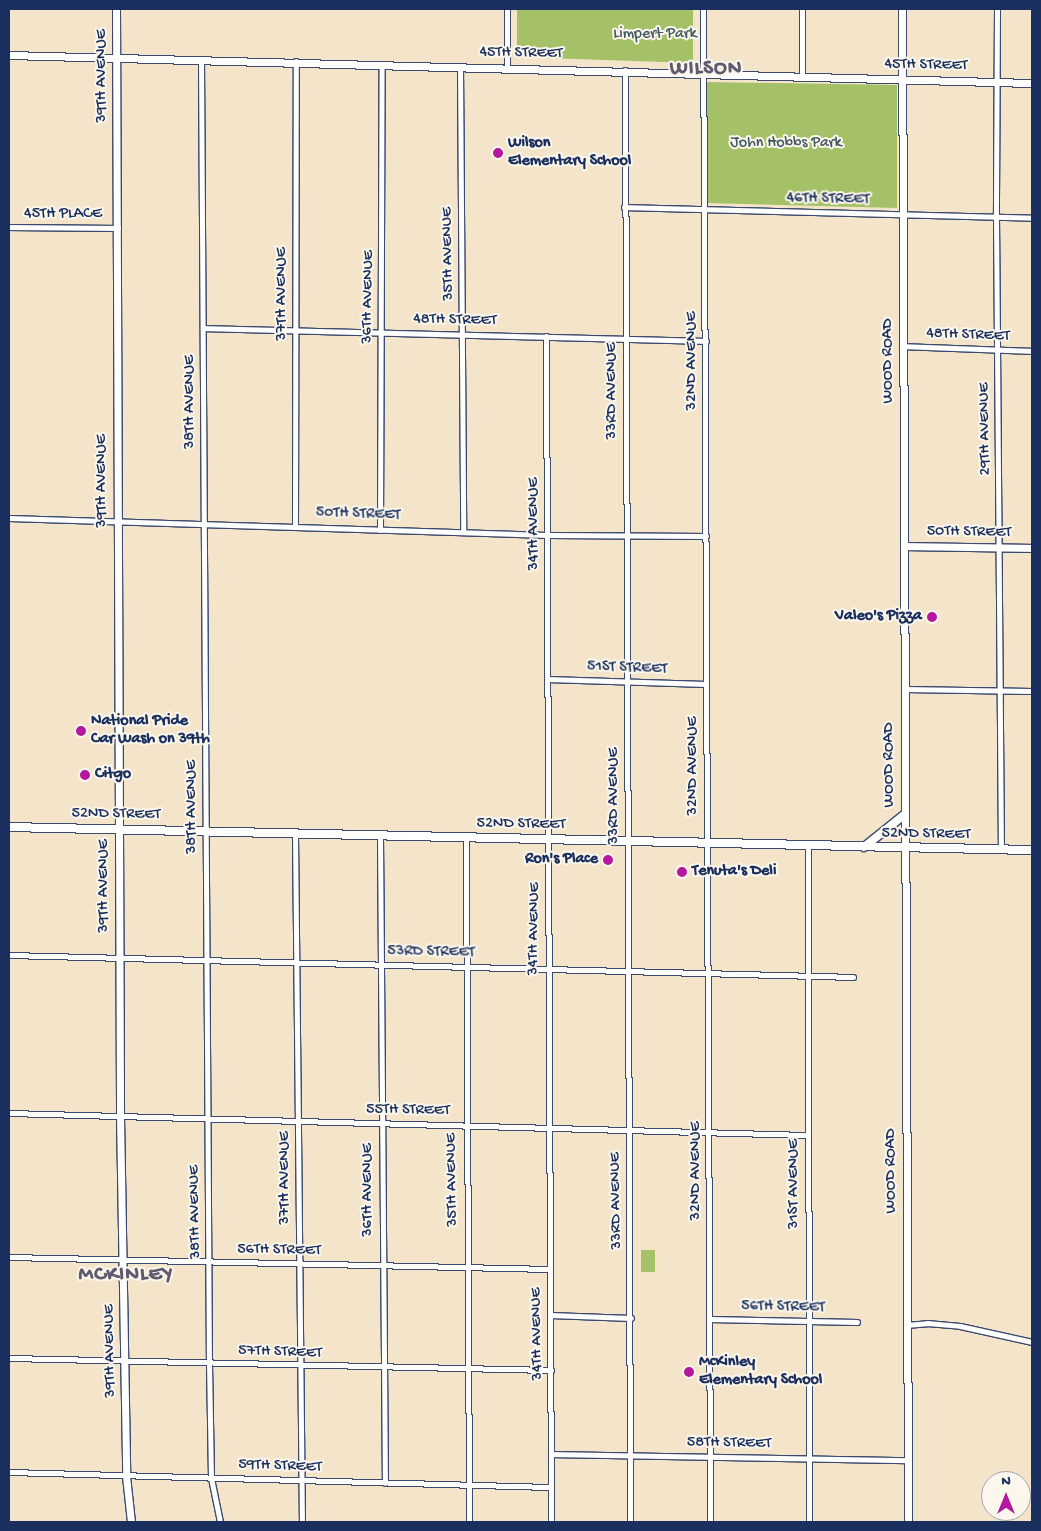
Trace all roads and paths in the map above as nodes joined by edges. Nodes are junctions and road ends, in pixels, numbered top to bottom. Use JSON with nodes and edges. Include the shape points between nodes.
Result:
{"nodes":[{"id":1,"x":116,"y":9,"type":"edge"},
{"id":2,"x":507,"y":9,"type":"edge"},
{"id":3,"x":703,"y":9,"type":"edge"},
{"id":4,"x":802,"y":9,"type":"edge"},
{"id":5,"x":902,"y":9,"type":"edge"},
{"id":6,"x":997,"y":9,"type":"edge"},
{"id":7,"x":9,"y":55,"type":"edge"},
{"id":8,"x":116,"y":58,"type":"junction"},
{"id":9,"x":201,"y":60,"type":"junction"},
{"id":10,"x":296,"y":61,"type":"junction"},
{"id":11,"x":382,"y":64,"type":"junction"},
{"id":12,"x":460,"y":66,"type":"junction"},
{"id":13,"x":507,"y":67,"type":"junction"},
{"id":14,"x":624,"y":70,"type":"junction"},
{"id":15,"x":703,"y":74,"type":"junction"},
{"id":16,"x":802,"y":77,"type":"junction"},
{"id":17,"x":902,"y":79,"type":"junction"},
{"id":18,"x":997,"y":81,"type":"junction"},
{"id":19,"x":1032,"y":83,"type":"edge"},
{"id":20,"x":624,"y":207,"type":"junction"},
{"id":21,"x":705,"y":209,"type":"junction"},
{"id":22,"x":903,"y":214,"type":"junction"},
{"id":23,"x":996,"y":217,"type":"junction"},
{"id":24,"x":1032,"y":218,"type":"edge"},
{"id":25,"x":9,"y":227,"type":"edge"},
{"id":26,"x":118,"y":228,"type":"junction"},
{"id":27,"x":203,"y":328,"type":"junction"},
{"id":28,"x":296,"y":330,"type":"junction"},
{"id":29,"x":380,"y":332,"type":"junction"},
{"id":30,"x":462,"y":334,"type":"junction"},
{"id":31,"x":546,"y":336,"type":"junction"},
{"id":32,"x":626,"y":340,"type":"junction"},
{"id":33,"x":706,"y":342,"type":"junction"},
{"id":34,"x":902,"y":346,"type":"junction"},
{"id":35,"x":998,"y":350,"type":"junction"},
{"id":36,"x":1032,"y":351,"type":"edge"},
{"id":37,"x":9,"y":518,"type":"edge"},
{"id":38,"x":116,"y":522,"type":"junction"},
{"id":39,"x":204,"y":524,"type":"junction"},
{"id":40,"x":295,"y":527,"type":"junction"},
{"id":41,"x":380,"y":530,"type":"junction"},
{"id":42,"x":463,"y":532,"type":"junction"},
{"id":43,"x":548,"y":535,"type":"junction"},
{"id":44,"x":627,"y":536,"type":"junction"},
{"id":45,"x":706,"y":536,"type":"junction"},
{"id":46,"x":904,"y":546,"type":"junction"},
{"id":47,"x":1000,"y":547,"type":"junction"},
{"id":48,"x":1032,"y":548,"type":"edge"},
{"id":49,"x":547,"y":679,"type":"junction"},
{"id":50,"x":629,"y":682,"type":"junction"},
{"id":51,"x":706,"y":684,"type":"junction"},
{"id":52,"x":904,"y":689,"type":"junction"},
{"id":53,"x":1001,"y":691,"type":"junction"},
{"id":54,"x":1032,"y":691,"type":"edge"},
{"id":55,"x":904,"y":815,"type":"junction"},
{"id":56,"x":9,"y":827,"type":"edge"},
{"id":57,"x":120,"y":828,"type":"junction"},
{"id":58,"x":206,"y":831,"type":"junction"},
{"id":59,"x":295,"y":834,"type":"junction"},
{"id":60,"x":380,"y":837,"type":"junction"},
{"id":61,"x":466,"y":838,"type":"junction"},
{"id":62,"x":548,"y":840,"type":"junction"},
{"id":63,"x":627,"y":842,"type":"junction"},
{"id":64,"x":707,"y":843,"type":"junction"},
{"id":65,"x":808,"y":846,"type":"junction"},
{"id":66,"x":864,"y":847,"type":"junction"},
{"id":67,"x":903,"y":848,"type":"junction"},
{"id":68,"x":1001,"y":850,"type":"junction"},
{"id":69,"x":1032,"y":850,"type":"edge"},
{"id":70,"x":9,"y":955,"type":"edge"},
{"id":71,"x":119,"y":958,"type":"junction"},
{"id":72,"x":206,"y":960,"type":"junction"},
{"id":73,"x":296,"y":962,"type":"junction"},
{"id":74,"x":381,"y":964,"type":"junction"},
{"id":75,"x":465,"y":966,"type":"junction"},
{"id":76,"x":547,"y":970,"type":"junction"},
{"id":77,"x":628,"y":971,"type":"junction"},
{"id":78,"x":708,"y":973,"type":"junction"},
{"id":79,"x":807,"y":976,"type":"junction"},
{"id":80,"x":853,"y":977,"type":"dead end"},
{"id":81,"x":9,"y":1113,"type":"edge"},
{"id":82,"x":120,"y":1116,"type":"junction"},
{"id":83,"x":206,"y":1119,"type":"junction"},
{"id":84,"x":298,"y":1122,"type":"junction"},
{"id":85,"x":382,"y":1123,"type":"junction"},
{"id":86,"x":465,"y":1125,"type":"junction"},
{"id":87,"x":549,"y":1128,"type":"junction"},
{"id":88,"x":629,"y":1130,"type":"junction"},
{"id":89,"x":709,"y":1132,"type":"junction"},
{"id":90,"x":807,"y":1135,"type":"junction"},
{"id":91,"x":9,"y":1257,"type":"edge"},
{"id":92,"x":123,"y":1259,"type":"junction"},
{"id":93,"x":209,"y":1262,"type":"junction"},
{"id":94,"x":299,"y":1264,"type":"junction"},
{"id":95,"x":381,"y":1267,"type":"junction"},
{"id":96,"x":467,"y":1268,"type":"junction"},
{"id":97,"x":549,"y":1270,"type":"junction"},
{"id":98,"x":550,"y":1315,"type":"junction"},
{"id":99,"x":631,"y":1318,"type":"junction"},
{"id":100,"x":709,"y":1319,"type":"junction"},
{"id":101,"x":808,"y":1321,"type":"junction"},
{"id":102,"x":857,"y":1322,"type":"dead end"},
{"id":103,"x":906,"y":1326,"type":"junction"},
{"id":104,"x":1032,"y":1342,"type":"edge"},
{"id":105,"x":9,"y":1358,"type":"edge"},
{"id":106,"x":125,"y":1360,"type":"junction"},
{"id":107,"x":209,"y":1363,"type":"junction"},
{"id":108,"x":299,"y":1366,"type":"junction"},
{"id":109,"x":383,"y":1368,"type":"junction"},
{"id":110,"x":467,"y":1369,"type":"junction"},
{"id":111,"x":551,"y":1370,"type":"junction"},
{"id":112,"x":551,"y":1454,"type":"junction"},
{"id":113,"x":630,"y":1455,"type":"junction"},
{"id":114,"x":711,"y":1456,"type":"junction"},
{"id":115,"x":808,"y":1458,"type":"junction"},
{"id":116,"x":907,"y":1460,"type":"junction"},
{"id":117,"x":9,"y":1472,"type":"edge"},
{"id":118,"x":126,"y":1476,"type":"junction"},
{"id":119,"x":211,"y":1478,"type":"junction"},
{"id":120,"x":302,"y":1480,"type":"junction"},
{"id":121,"x":385,"y":1483,"type":"junction"},
{"id":122,"x":468,"y":1485,"type":"junction"},
{"id":123,"x":550,"y":1487,"type":"junction"},
{"id":124,"x":131,"y":1522,"type":"edge"},
{"id":125,"x":220,"y":1522,"type":"edge"},
{"id":126,"x":302,"y":1522,"type":"edge"},
{"id":127,"x":469,"y":1522,"type":"edge"},
{"id":128,"x":551,"y":1522,"type":"edge"},
{"id":129,"x":630,"y":1522,"type":"edge"},
{"id":130,"x":710,"y":1522,"type":"edge"},
{"id":131,"x":809,"y":1522,"type":"edge"},
{"id":132,"x":908,"y":1522,"type":"edge"}],
"edges":[{"from":1,"to":8,"type":"street","name":"39TH AVENUE"},
{"from":2,"to":13,"type":"street"},
{"from":3,"to":15,"type":"street","name":"32ND AVENUE"},
{"from":4,"to":16,"type":"street"},
{"from":5,"to":17,"type":"street","name":"WOOD ROAD"},
{"from":6,"to":18,"type":"street","name":"29TH AVENUE"},
{"from":7,"to":8,"type":"street","name":"45TH STREET"},
{"from":8,"to":9,"type":"street","name":"45TH STREET"},
{"from":8,"to":26,"type":"street","name":"39TH AVENUE"},
{"from":9,"to":10,"type":"street","name":"45TH STREET"},
{"from":9,"to":27,"type":"street","name":"38TH AVENUE"},
{"from":10,"to":11,"type":"street","name":"45TH STREET"},
{"from":10,"to":28,"type":"street","name":"37TH AVENUE"},
{"from":11,"to":12,"type":"street","name":"45TH STREET"},
{"from":11,"to":29,"type":"street","name":"36TH AVENUE"},
{"from":12,"to":13,"type":"street","name":"45TH STREET"},
{"from":12,"to":30,"type":"street","name":"35TH AVENUE"},
{"from":13,"to":14,"type":"street","name":"45TH STREET"},
{"from":14,"to":15,"type":"street","name":"45TH STREET"},
{"from":14,"to":20,"type":"street","name":"33RD AVENUE"},
{"from":15,"to":16,"type":"street","name":"45TH STREET"},
{"from":15,"to":21,"type":"street","name":"32ND AVENUE"},
{"from":16,"to":17,"type":"street","name":"45TH STREET"},
{"from":17,"to":18,"type":"street","name":"45TH STREET"},
{"from":17,"to":22,"type":"street","name":"WOOD ROAD"},
{"from":18,"to":19,"type":"street","name":"45TH STREET"},
{"from":18,"to":23,"type":"street","name":"29TH AVENUE"},
{"from":20,"to":21,"type":"street","name":"46TH STREET"},
{"from":20,"to":32,"type":"street","name":"33RD AVENUE"},
{"from":21,"to":22,"type":"street","name":"46TH STREET"},
{"from":21,"to":33,"type":"street","name":"32ND AVENUE"},
{"from":22,"to":23,"type":"street","name":"46TH STREET"},
{"from":22,"to":34,"type":"street","name":"WOOD ROAD"},
{"from":23,"to":24,"type":"street","name":"46TH STREET"},
{"from":23,"to":35,"type":"street","name":"29TH AVENUE"},
{"from":25,"to":26,"type":"street","name":"45TH PLACE"},
{"from":26,"to":38,"type":"street","name":"39TH AVENUE"},
{"from":27,"to":28,"type":"street","name":"48TH STREET"},
{"from":27,"to":39,"type":"street","name":"38TH AVENUE"},
{"from":28,"to":29,"type":"street","name":"48TH STREET"},
{"from":28,"to":40,"type":"street","name":"37TH AVENUE"},
{"from":29,"to":30,"type":"street","name":"48TH STREET"},
{"from":29,"to":41,"type":"street","name":"36TH AVENUE"},
{"from":30,"to":31,"type":"street","name":"48TH STREET"},
{"from":30,"to":42,"type":"street","name":"35TH AVENUE"},
{"from":31,"to":32,"type":"street","name":"48TH STREET"},
{"from":31,"to":43,"type":"street","name":"34TH AVENUE"},
{"from":32,"to":33,"type":"street","name":"48TH STREET"},
{"from":32,"to":44,"type":"street","name":"33RD AVENUE"},
{"from":33,"to":45,"type":"street","name":"32ND AVENUE"},
{"from":34,"to":35,"type":"street","name":"48TH STREET"},
{"from":34,"to":46,"type":"street","name":"WOOD ROAD"},
{"from":35,"to":36,"type":"street","name":"48TH STREET"},
{"from":35,"to":47,"type":"street","name":"29TH AVENUE"},
{"from":37,"to":38,"type":"street","name":"50TH STREET"},
{"from":38,"to":39,"type":"street","name":"50TH STREET"},
{"from":38,"to":57,"type":"street","name":"39TH AVENUE"},
{"from":39,"to":40,"type":"street","name":"50TH STREET"},
{"from":39,"to":58,"type":"street","name":"38TH AVENUE"},
{"from":40,"to":41,"type":"street","name":"50TH STREET"},
{"from":41,"to":42,"type":"street","name":"50TH STREET"},
{"from":42,"to":43,"type":"street","name":"50TH STREET"},
{"from":43,"to":44,"type":"street","name":"50TH STREET"},
{"from":43,"to":49,"type":"street","name":"34TH AVENUE"},
{"from":44,"to":45,"type":"street","name":"50TH STREET"},
{"from":44,"to":50,"type":"street","name":"33RD AVENUE"},
{"from":45,"to":51,"type":"street","name":"32ND AVENUE"},
{"from":46,"to":47,"type":"street","name":"50TH STREET"},
{"from":46,"to":52,"type":"street","name":"WOOD ROAD"},
{"from":47,"to":48,"type":"street","name":"50TH STREET"},
{"from":47,"to":53,"type":"street","name":"29TH AVENUE"},
{"from":49,"to":50,"type":"street","name":"51ST STREET"},
{"from":49,"to":62,"type":"street","name":"34TH AVENUE"},
{"from":50,"to":51,"type":"street","name":"51ST STREET"},
{"from":50,"to":63,"type":"street","name":"33RD AVENUE"},
{"from":51,"to":64,"type":"street","name":"32ND AVENUE"},
{"from":52,"to":53,"type":"street"},
{"from":52,"to":55,"type":"street","name":"WOOD ROAD"},
{"from":53,"to":54,"type":"street"},
{"from":53,"to":68,"type":"street","name":"29TH AVENUE"},
{"from":55,"to":66,"type":"main road"},
{"from":55,"to":67,"type":"street","name":"WOOD ROAD"},
{"from":56,"to":57,"type":"main road","name":"52ND STREET"},
{"from":57,"to":58,"type":"main road","name":"52ND STREET"},
{"from":57,"to":71,"type":"street","name":"39TH AVENUE"},
{"from":58,"to":59,"type":"main road","name":"52ND STREET"},
{"from":58,"to":72,"type":"street","name":"38TH AVENUE"},
{"from":59,"to":60,"type":"main road","name":"52ND STREET"},
{"from":59,"to":73,"type":"street","name":"37TH AVENUE"},
{"from":60,"to":61,"type":"main road","name":"52ND STREET"},
{"from":60,"to":74,"type":"street","name":"36TH AVENUE"},
{"from":61,"to":62,"type":"main road","name":"52ND STREET"},
{"from":61,"to":75,"type":"street","name":"35TH AVENUE"},
{"from":62,"to":63,"type":"main road","name":"52ND STREET"},
{"from":62,"to":76,"type":"street","name":"34TH AVENUE"},
{"from":63,"to":64,"type":"main road","name":"52ND STREET"},
{"from":63,"to":77,"type":"street","name":"33RD AVENUE"},
{"from":64,"to":65,"type":"main road","name":"52ND STREET"},
{"from":64,"to":78,"type":"street","name":"32ND AVENUE"},
{"from":65,"to":66,"type":"main road","name":"52ND STREET"},
{"from":65,"to":79,"type":"street","name":"31ST AVENUE"},
{"from":66,"to":67,"type":"main road","name":"52ND STREET"},
{"from":67,"to":68,"type":"main road","name":"52ND STREET"},
{"from":67,"to":103,"type":"street","name":"WOOD ROAD"},
{"from":68,"to":69,"type":"main road","name":"52ND STREET"},
{"from":70,"to":71,"type":"street","name":"53RD STREET"},
{"from":71,"to":72,"type":"street","name":"53RD STREET"},
{"from":71,"to":82,"type":"street","name":"39TH AVENUE"},
{"from":72,"to":73,"type":"street","name":"53RD STREET"},
{"from":72,"to":83,"type":"street","name":"38TH AVENUE"},
{"from":73,"to":74,"type":"street","name":"53RD STREET"},
{"from":73,"to":84,"type":"street","name":"37TH AVENUE"},
{"from":74,"to":75,"type":"street","name":"53RD STREET"},
{"from":74,"to":85,"type":"street","name":"36TH AVENUE"},
{"from":75,"to":76,"type":"street","name":"53RD STREET"},
{"from":75,"to":86,"type":"street","name":"35TH AVENUE"},
{"from":76,"to":77,"type":"street","name":"53RD STREET"},
{"from":76,"to":87,"type":"street","name":"34TH AVENUE"},
{"from":77,"to":78,"type":"street","name":"53RD STREET"},
{"from":77,"to":88,"type":"street","name":"33RD AVENUE"},
{"from":78,"to":79,"type":"street","name":"53RD STREET"},
{"from":78,"to":89,"type":"street","name":"32ND AVENUE"},
{"from":79,"to":80,"type":"street","name":"53RD STREET"},
{"from":79,"to":90,"type":"street","name":"31ST AVENUE"},
{"from":81,"to":82,"type":"street","name":"55TH STREET"},
{"from":82,"to":83,"type":"street","name":"55TH STREET"},
{"from":82,"to":92,"type":"street","name":"39TH AVENUE"},
{"from":83,"to":84,"type":"street","name":"55TH STREET"},
{"from":83,"to":93,"type":"street","name":"38TH AVENUE"},
{"from":84,"to":85,"type":"street","name":"55TH STREET"},
{"from":84,"to":94,"type":"street","name":"37TH AVENUE"},
{"from":85,"to":86,"type":"street","name":"55TH STREET"},
{"from":85,"to":95,"type":"street","name":"36TH AVENUE"},
{"from":86,"to":87,"type":"street","name":"55TH STREET"},
{"from":86,"to":96,"type":"street","name":"35TH AVENUE"},
{"from":87,"to":88,"type":"street","name":"55TH STREET"},
{"from":87,"to":97,"type":"street","name":"34TH AVENUE"},
{"from":88,"to":89,"type":"street","name":"55TH STREET"},
{"from":88,"to":99,"type":"street","name":"33RD AVENUE"},
{"from":89,"to":90,"type":"street","name":"55TH STREET"},
{"from":89,"to":100,"type":"street","name":"32ND AVENUE"},
{"from":90,"to":101,"type":"street","name":"31ST AVENUE"},
{"from":91,"to":92,"type":"street","name":"56TH STREET"},
{"from":92,"to":93,"type":"street","name":"56TH STREET"},
{"from":92,"to":106,"type":"street","name":"39TH AVENUE"},
{"from":93,"to":94,"type":"street","name":"56TH STREET"},
{"from":93,"to":107,"type":"street","name":"38TH AVENUE"},
{"from":94,"to":95,"type":"street","name":"56TH STREET"},
{"from":94,"to":108,"type":"street","name":"37TH AVENUE"},
{"from":95,"to":96,"type":"street","name":"56TH STREET"},
{"from":95,"to":109,"type":"street","name":"36TH AVENUE"},
{"from":96,"to":97,"type":"street","name":"56TH STREET"},
{"from":96,"to":110,"type":"street","name":"35TH AVENUE"},
{"from":97,"to":98,"type":"street","name":"34TH AVENUE"},
{"from":98,"to":99,"type":"street"},
{"from":98,"to":111,"type":"street","name":"34TH AVENUE"},
{"from":99,"to":113,"type":"street","name":"33RD AVENUE"},
{"from":100,"to":101,"type":"street","name":"56TH STREET"},
{"from":100,"to":114,"type":"street","name":"32ND AVENUE"},
{"from":101,"to":102,"type":"street","name":"56TH STREET"},
{"from":101,"to":115,"type":"street","name":"31ST AVENUE"},
{"from":103,"to":104,"type":"street","via":[[927,1323],[960,1326]]},
{"from":103,"to":116,"type":"street","name":"WOOD ROAD"},
{"from":105,"to":106,"type":"street","name":"57TH STREET"},
{"from":106,"to":107,"type":"street","name":"57TH STREET"},
{"from":106,"to":118,"type":"street","name":"39TH AVENUE"},
{"from":107,"to":108,"type":"street","name":"57TH STREET"},
{"from":107,"to":119,"type":"street","name":"38TH AVENUE"},
{"from":108,"to":109,"type":"street","name":"57TH STREET"},
{"from":108,"to":120,"type":"street","name":"37TH AVENUE"},
{"from":109,"to":110,"type":"street","name":"57TH STREET"},
{"from":109,"to":121,"type":"street","name":"36TH AVENUE"},
{"from":110,"to":111,"type":"street","name":"57TH STREET"},
{"from":110,"to":122,"type":"street","name":"35TH AVENUE"},
{"from":111,"to":112,"type":"street","name":"34TH AVENUE"},
{"from":112,"to":113,"type":"street","name":"58TH STREET"},
{"from":112,"to":123,"type":"street","name":"34TH AVENUE"},
{"from":113,"to":114,"type":"street","name":"58TH STREET"},
{"from":113,"to":129,"type":"street","name":"33RD AVENUE"},
{"from":114,"to":115,"type":"street","name":"58TH STREET"},
{"from":114,"to":130,"type":"street","name":"32ND AVENUE"},
{"from":115,"to":116,"type":"street","name":"58TH STREET"},
{"from":115,"to":131,"type":"street","name":"31ST AVENUE"},
{"from":116,"to":132,"type":"street","name":"WOOD ROAD"},
{"from":117,"to":118,"type":"street","name":"59TH STREET"},
{"from":118,"to":119,"type":"street","name":"59TH STREET"},
{"from":118,"to":124,"type":"street","name":"39TH AVENUE"},
{"from":119,"to":120,"type":"street","name":"59TH STREET"},
{"from":119,"to":125,"type":"street","name":"38TH AVENUE"},
{"from":120,"to":121,"type":"street","name":"59TH STREET"},
{"from":120,"to":126,"type":"street","name":"37TH AVENUE"},
{"from":121,"to":122,"type":"street","name":"59TH STREET"},
{"from":122,"to":123,"type":"street","name":"59TH STREET"},
{"from":122,"to":127,"type":"street","name":"35TH AVENUE"},
{"from":123,"to":128,"type":"street","name":"34TH AVENUE"}]}
